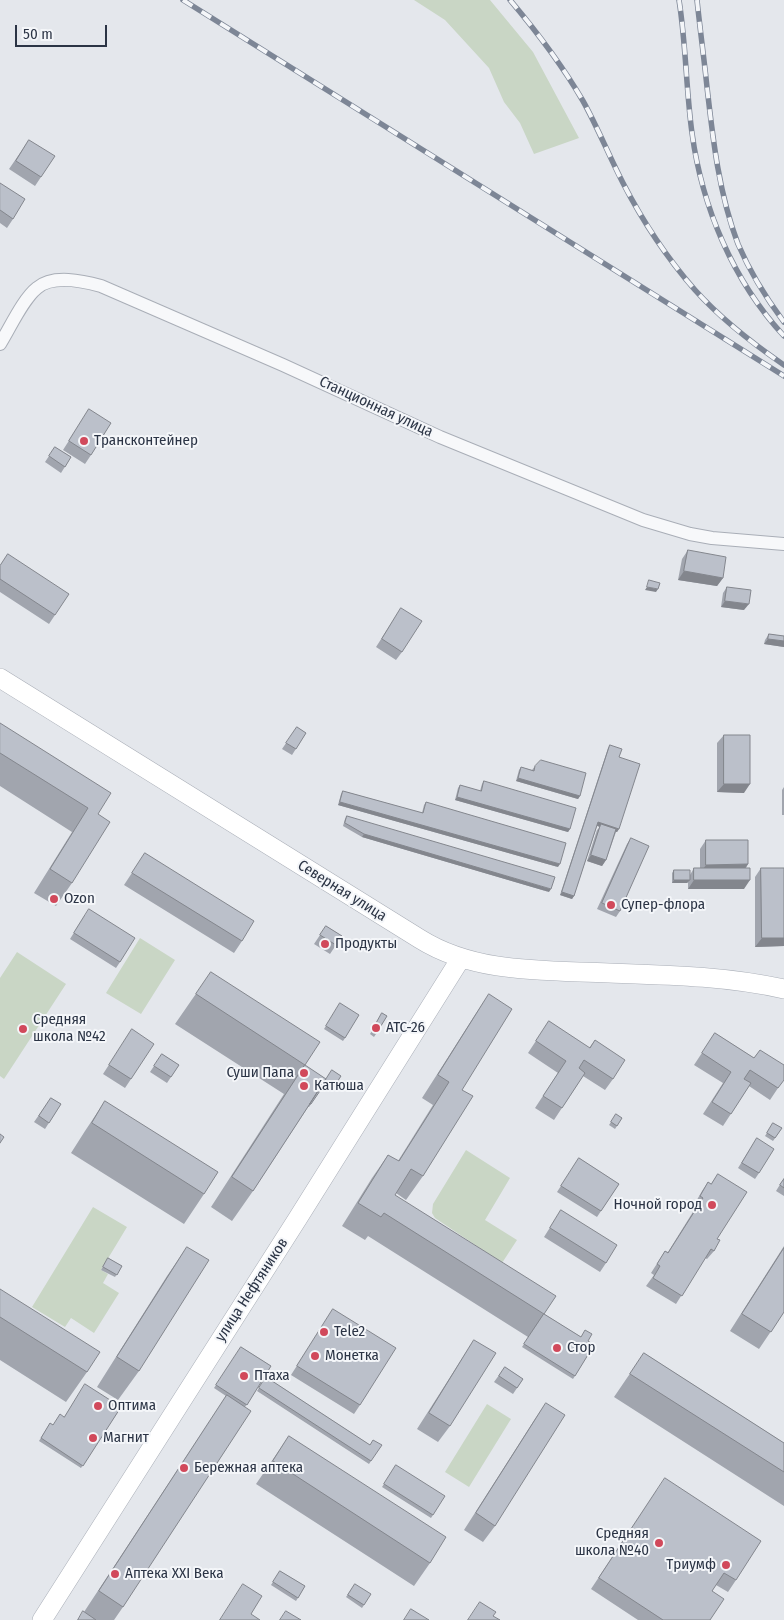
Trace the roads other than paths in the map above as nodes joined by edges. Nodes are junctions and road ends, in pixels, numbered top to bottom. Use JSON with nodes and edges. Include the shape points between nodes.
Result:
{"nodes":[{"id":1,"x":0,"y":344,"type":"edge"},
{"id":2,"x":784,"y":544,"type":"edge"},
{"id":3,"x":0,"y":678,"type":"edge"},
{"id":4,"x":461,"y":958,"type":"junction"},
{"id":5,"x":784,"y":989,"type":"edge"},
{"id":6,"x":42,"y":1620,"type":"edge"}],
"edges":[{"from":1,"to":2,"type":"street","name":"Станционная улица","via":[[37,288],[54,281],[101,286],[448,440],[643,520],[712,538]]},
{"from":3,"to":4,"type":"main road","name":"Северная улица","via":[[420,940]]},
{"from":4,"to":5,"type":"main road","name":"Северная улица","via":[[498,966],[704,977]]},
{"from":4,"to":6,"type":"main road","name":"улица Нефтяников"}]}
